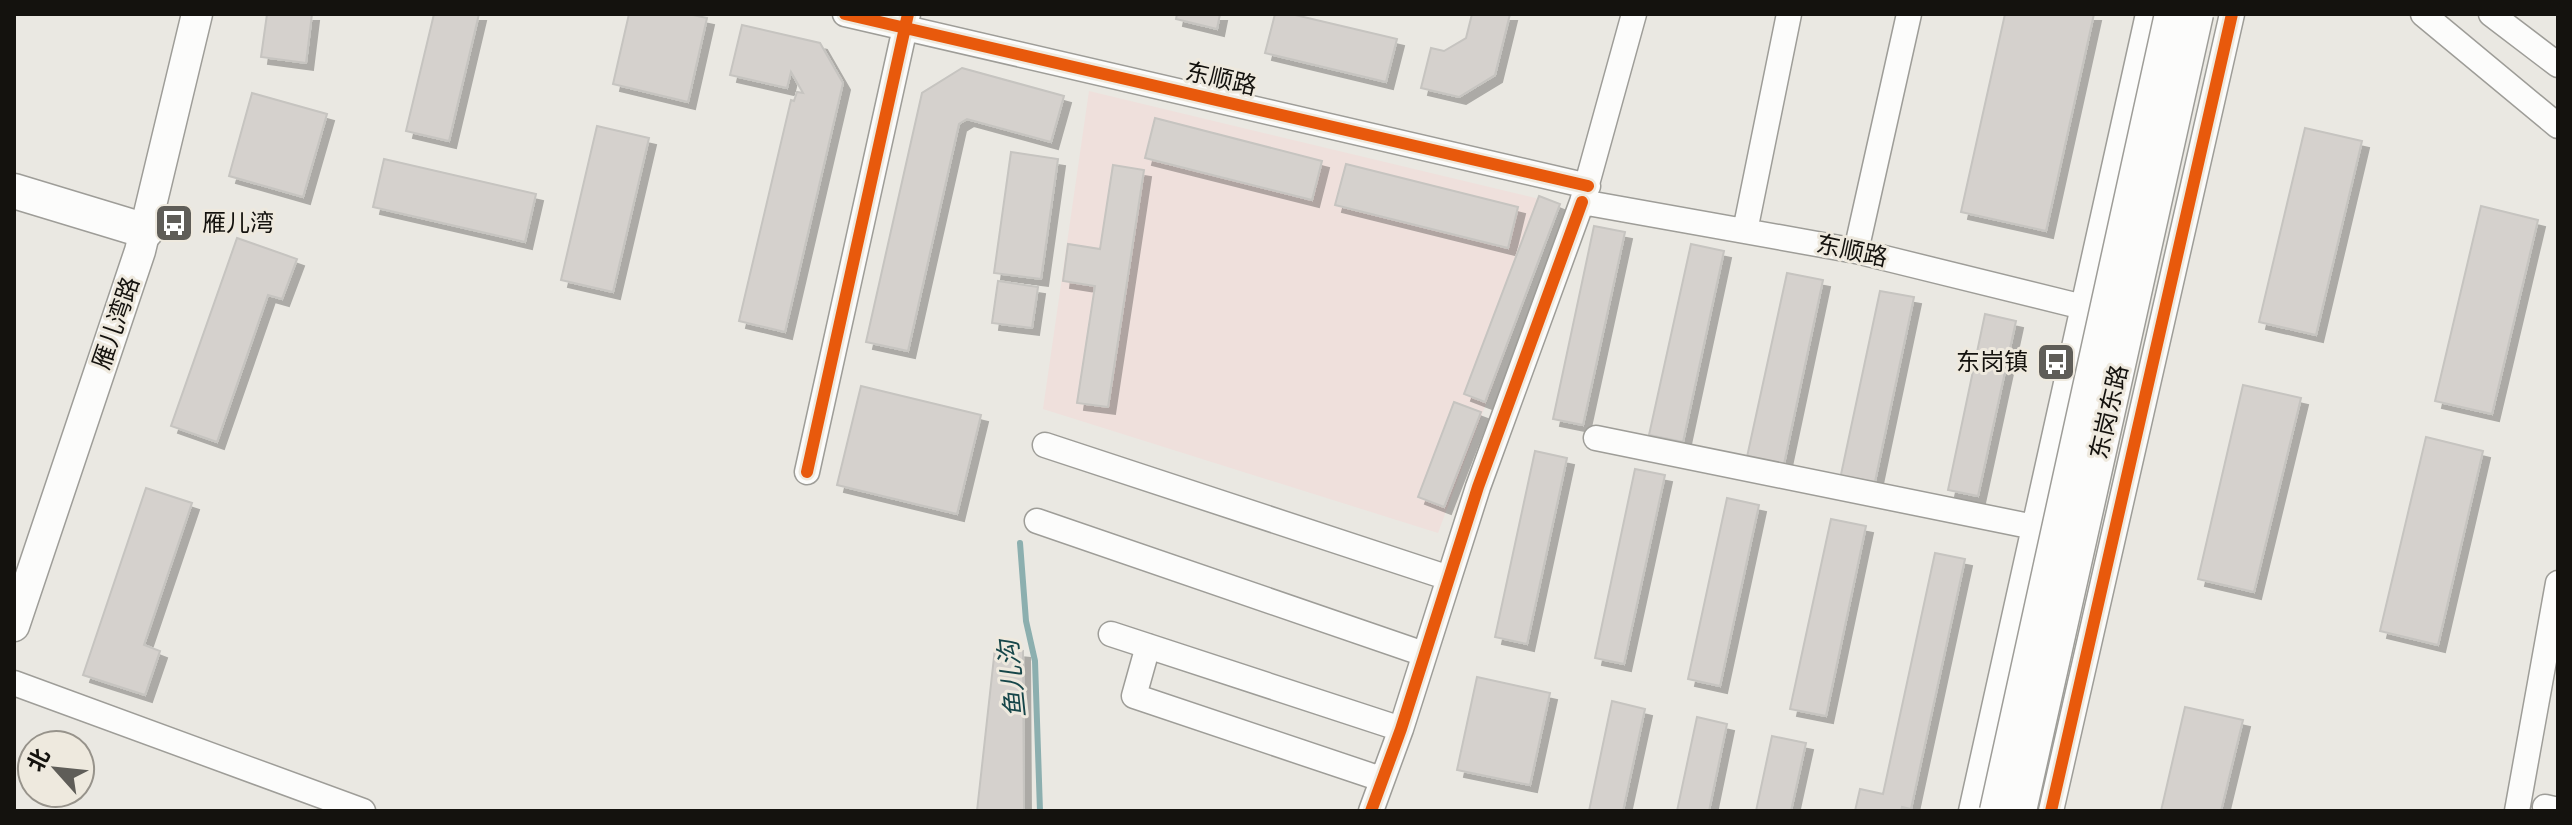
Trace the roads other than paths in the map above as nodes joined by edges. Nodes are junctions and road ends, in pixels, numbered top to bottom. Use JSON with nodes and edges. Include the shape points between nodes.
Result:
{"nodes":[{"id":1,"x":197,"y":14,"type":"edge"},
{"id":2,"x":845,"y":14,"type":"edge"},
{"id":3,"x":1634,"y":14,"type":"edge"},
{"id":4,"x":1789,"y":14,"type":"edge"},
{"id":5,"x":1909,"y":14,"type":"edge"},
{"id":6,"x":2148,"y":14,"type":"edge"},
{"id":7,"x":2170,"y":14,"type":"edge"},
{"id":8,"x":2198,"y":14,"type":"edge"},
{"id":9,"x":2232,"y":14,"type":"edge"},
{"id":10,"x":2423,"y":14,"type":"edge"},
{"id":11,"x":2491,"y":14,"type":"edge"},
{"id":12,"x":907,"y":21,"type":"edge"},
{"id":13,"x":2558,"y":65,"type":"edge"},
{"id":14,"x":2558,"y":126,"type":"edge"},
{"id":15,"x":14,"y":191,"type":"edge"},
{"id":16,"x":1585,"y":194,"type":"junction"},
{"id":17,"x":14,"y":210,"type":"edge"},
{"id":18,"x":1745,"y":231,"type":"junction"},
{"id":19,"x":143,"y":241,"type":"junction"},
{"id":20,"x":1856,"y":251,"type":"junction"},
{"id":21,"x":2083,"y":307,"type":"junction"},
{"id":22,"x":2076,"y":336,"type":"junction"},
{"id":23,"x":2153,"y":356,"type":"junction"},
{"id":24,"x":1596,"y":438,"type":"dead end"},
{"id":25,"x":1045,"y":445,"type":"dead end"},
{"id":26,"x":807,"y":472,"type":"dead end"},
{"id":27,"x":1037,"y":521,"type":"dead end"},
{"id":28,"x":2034,"y":527,"type":"junction"},
{"id":29,"x":1449,"y":578,"type":"junction"},
{"id":30,"x":2558,"y":583,"type":"edge"},
{"id":31,"x":14,"y":626,"type":"edge"},
{"id":32,"x":1111,"y":634,"type":"dead end"},
{"id":33,"x":1148,"y":646,"type":"junction"},
{"id":34,"x":1424,"y":654,"type":"junction"},
{"id":35,"x":14,"y":683,"type":"edge"},
{"id":36,"x":1401,"y":729,"type":"junction"},
{"id":37,"x":1381,"y":779,"type":"junction"},
{"id":38,"x":325,"y":804,"type":"edge"},
{"id":39,"x":363,"y":811,"type":"edge"},
{"id":40,"x":1371,"y":811,"type":"edge"},
{"id":41,"x":1971,"y":811,"type":"edge"},
{"id":42,"x":1995,"y":811,"type":"edge"},
{"id":43,"x":2021,"y":811,"type":"edge"},
{"id":44,"x":2051,"y":811,"type":"edge"},
{"id":45,"x":2517,"y":811,"type":"edge"}],
"edges":[{"from":1,"to":19,"type":"main road","name":"雁儿湾路"},
{"from":2,"to":12,"type":"street","name":"东顺路"},
{"from":3,"to":16,"type":"street"},
{"from":4,"to":18,"type":"street"},
{"from":5,"to":20,"type":"street"},
{"from":6,"to":21,"type":"street"},
{"from":7,"to":42,"type":"main road","name":"东岗东路","bridge":true},
{"from":8,"to":43,"type":"main road","name":"东岗东路","bridge":true},
{"from":9,"to":23,"type":"street"},
{"from":10,"to":14,"type":"street"},
{"from":11,"to":13,"type":"street"},
{"from":12,"to":16,"type":"street","name":"东顺路"},
{"from":12,"to":26,"type":"street"},
{"from":15,"to":19,"type":"highway"},
{"from":16,"to":18,"type":"street","name":"东顺路"},
{"from":16,"to":29,"type":"street"},
{"from":17,"to":19,"type":"highway"},
{"from":18,"to":20,"type":"street","name":"东顺路"},
{"from":19,"to":31,"type":"main road","name":"雁儿湾路"},
{"from":20,"to":21,"type":"street","name":"东顺路"},
{"from":21,"to":22,"type":"street"},
{"from":22,"to":23,"type":"street"},
{"from":22,"to":28,"type":"street"},
{"from":23,"to":44,"type":"street"},
{"from":24,"to":28,"type":"street"},
{"from":25,"to":29,"type":"street"},
{"from":27,"to":34,"type":"street"},
{"from":28,"to":41,"type":"street"},
{"from":29,"to":34,"type":"street"},
{"from":30,"to":45,"type":"street"},
{"from":32,"to":33,"type":"street"},
{"from":33,"to":36,"type":"street"},
{"from":33,"to":37,"type":"street","via":[[1134,696]]},
{"from":34,"to":36,"type":"street"},
{"from":35,"to":38,"type":"street"},
{"from":36,"to":37,"type":"street"},
{"from":37,"to":40,"type":"street"},
{"from":38,"to":39,"type":"street"}]}
